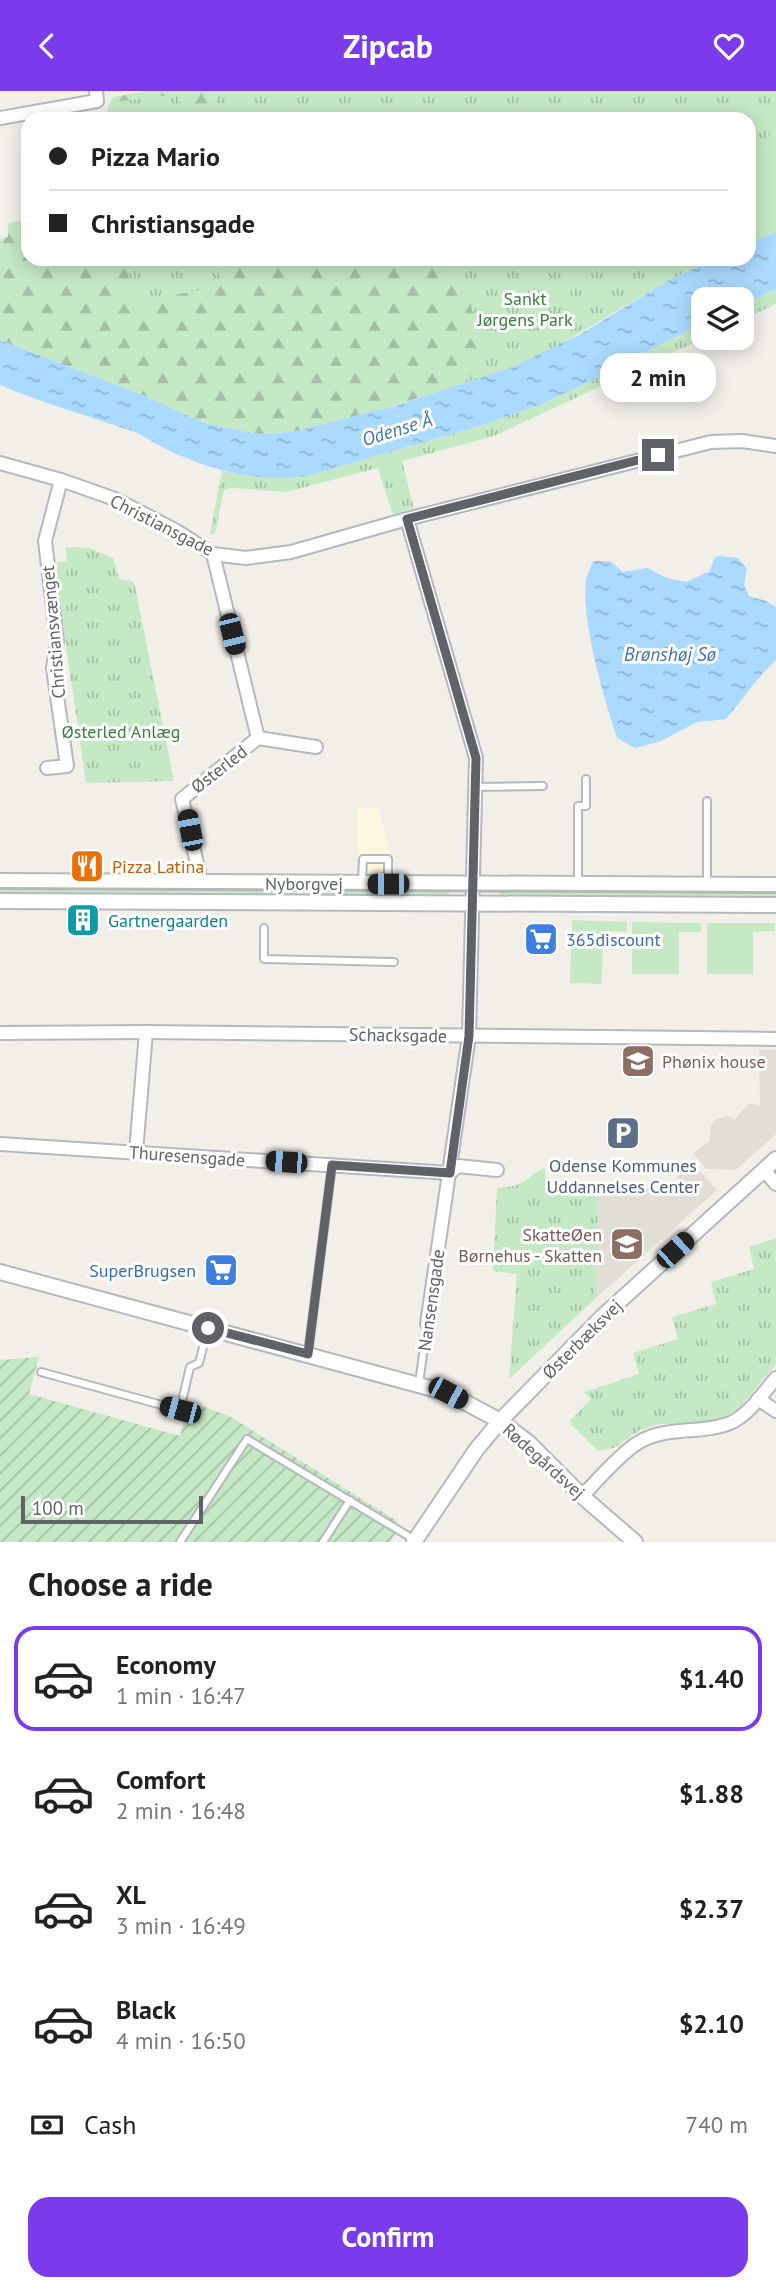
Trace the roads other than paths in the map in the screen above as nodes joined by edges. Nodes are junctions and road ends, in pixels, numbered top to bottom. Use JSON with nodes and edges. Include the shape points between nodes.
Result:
{"nodes":[{"id":1,"x":97,"y":96,"type":"edge"},
{"id":2,"x":26,"y":112,"type":"edge"},
{"id":3,"x":21,"y":113,"type":"edge"},
{"id":4,"x":0,"y":118,"type":"edge"},
{"id":5,"x":776,"y":446,"type":"edge"},
{"id":6,"x":0,"y":463,"type":"edge"},
{"id":7,"x":61,"y":480,"type":"junction"},
{"id":8,"x":407,"y":519,"type":"junction"},
{"id":9,"x":213,"y":554,"type":"junction"},
{"id":10,"x":258,"y":738,"type":"junction"},
{"id":11,"x":316,"y":747,"type":"dead end"},
{"id":12,"x":47,"y":768,"type":"dead end"},
{"id":13,"x":586,"y":779,"type":"dead end"},
{"id":14,"x":543,"y":786,"type":"dead end"},
{"id":15,"x":475,"y":787,"type":"junction"},
{"id":16,"x":707,"y":801,"type":"dead end"},
{"id":17,"x":0,"y":881,"type":"edge"},
{"id":18,"x":199,"y":883,"type":"junction"},
{"id":19,"x":474,"y":883,"type":"junction"},
{"id":20,"x":362,"y":884,"type":"junction"},
{"id":21,"x":388,"y":884,"type":"junction"},
{"id":22,"x":578,"y":884,"type":"junction"},
{"id":23,"x":707,"y":885,"type":"junction"},
{"id":24,"x":776,"y":885,"type":"edge"},
{"id":25,"x":0,"y":901,"type":"edge"},
{"id":26,"x":473,"y":904,"type":"junction"},
{"id":27,"x":776,"y":905,"type":"edge"},
{"id":28,"x":264,"y":928,"type":"dead end"},
{"id":29,"x":394,"y":961,"type":"dead end"},
{"id":30,"x":146,"y":1032,"type":"junction"},
{"id":31,"x":0,"y":1033,"type":"edge"},
{"id":32,"x":469,"y":1036,"type":"junction"},
{"id":33,"x":776,"y":1039,"type":"edge"},
{"id":34,"x":0,"y":1144,"type":"edge"},
{"id":35,"x":136,"y":1152,"type":"junction"},
{"id":36,"x":776,"y":1159,"type":"edge"},
{"id":37,"x":332,"y":1165,"type":"junction"},
{"id":38,"x":497,"y":1170,"type":"dead end"},
{"id":39,"x":764,"y":1170,"type":"junction"},
{"id":40,"x":450,"y":1173,"type":"junction"},
{"id":41,"x":776,"y":1184,"type":"edge"},
{"id":42,"x":0,"y":1272,"type":"edge"},
{"id":43,"x":427,"y":1324,"type":"joint"},
{"id":44,"x":208,"y":1328,"type":"junction"},
{"id":45,"x":308,"y":1354,"type":"junction"},
{"id":46,"x":41,"y":1372,"type":"dead end"},
{"id":47,"x":776,"y":1378,"type":"edge"},
{"id":48,"x":419,"y":1384,"type":"junction"},
{"id":49,"x":758,"y":1399,"type":"junction"},
{"id":50,"x":776,"y":1411,"type":"edge"},
{"id":51,"x":500,"y":1421,"type":"junction"},
{"id":52,"x":582,"y":1496,"type":"junction"},
{"id":53,"x":350,"y":1500,"type":"junction"},
{"id":54,"x":415,"y":1541,"type":"edge"},
{"id":55,"x":180,"y":1542,"type":"edge"},
{"id":56,"x":323,"y":1542,"type":"edge"},
{"id":57,"x":635,"y":1542,"type":"edge"}],
"edges":[{"from":1,"to":2,"type":"street"},
{"from":3,"to":4,"type":"street"},
{"from":5,"to":8,"type":"street","name":"Christiansgade","via":[[711,442]]},
{"from":6,"to":7,"type":"street","name":"Christiansgade"},
{"from":7,"to":9,"type":"street","name":"Christiansgade","via":[[115,499]]},
{"from":7,"to":12,"type":"street","name":"Christiansvænget","via":[[45,541],[57,641],[53,668],[67,766]]},
{"from":8,"to":9,"type":"street","name":"Christiansgade","via":[[291,552],[246,558]]},
{"from":8,"to":15,"type":"street","name":"Nansensgade","via":[[476,758]]},
{"from":9,"to":10,"type":"street","name":"Østerled"},
{"from":10,"to":11,"type":"street","name":"Østerled"},
{"from":10,"to":18,"type":"street","name":"Østerled","via":[[182,799]]},
{"from":13,"to":22,"type":"lane","via":[[586,806],[578,806]]},
{"from":14,"to":15,"type":"lane"},
{"from":15,"to":19,"type":"street","name":"Nansensgade"},
{"from":16,"to":23,"type":"lane"},
{"from":17,"to":18,"type":"street","name":"Nyborgvej"},
{"from":18,"to":20,"type":"street","name":"Nyborgvej"},
{"from":19,"to":21,"type":"street","name":"Nyborgvej"},
{"from":19,"to":22,"type":"street","name":"Nyborgvej"},
{"from":19,"to":26,"type":"street","name":"Nansensgade"},
{"from":20,"to":21,"type":"street","name":"Nyborgvej"},
{"from":20,"to":21,"type":"lane","via":[[363,859],[388,859]]},
{"from":22,"to":23,"type":"street","name":"Nyborgvej"},
{"from":23,"to":24,"type":"street","name":"Nyborgvej"},
{"from":25,"to":26,"type":"street","name":"Nyborgvej"},
{"from":26,"to":27,"type":"street","name":"Nyborgvej"},
{"from":26,"to":32,"type":"street","name":"Nansensgade"},
{"from":28,"to":29,"type":"lane","via":[[264,959]]},
{"from":30,"to":31,"type":"street","name":"Schacksgade"},
{"from":30,"to":32,"type":"street","name":"Schacksgade"},
{"from":30,"to":35,"type":"street"},
{"from":32,"to":33,"type":"street","name":"Schacksgade"},
{"from":32,"to":40,"type":"street","name":"Nansensgade"},
{"from":34,"to":35,"type":"street","name":"Thuresensgade"},
{"from":35,"to":37,"type":"street","name":"Thuresensgade"},
{"from":36,"to":39,"type":"street","name":"Østerbæksvej"},
{"from":37,"to":40,"type":"street","name":"Thuresensgade"},
{"from":37,"to":45,"type":"lane"},
{"from":38,"to":40,"type":"street","name":"Thuresensgade","via":[[458,1166]]},
{"from":39,"to":41,"type":"street"},
{"from":39,"to":51,"type":"street","name":"Østerbæksvej","via":[[601,1317]]},
{"from":40,"to":43,"type":"street","name":"Nansensgade"},
{"from":42,"to":44,"type":"street","name":"Rødegårdsvej"},
{"from":43,"to":48,"type":"lane","name":"Nansensgade"},
{"from":44,"to":45,"type":"street","name":"Rødegårdsvej"},
{"from":44,"to":46,"type":"lane","via":[[199,1363],[190,1367],[180,1410]]},
{"from":45,"to":48,"type":"street","name":"Rødegårdsvej"},
{"from":47,"to":49,"type":"street"},
{"from":48,"to":51,"type":"street","name":"Rødegårdsvej","via":[[448,1393]]},
{"from":49,"to":50,"type":"street"},
{"from":49,"to":52,"type":"street","via":[[730,1423],[661,1433],[636,1444]]},
{"from":51,"to":52,"type":"street","name":"Rødegårdsvej"},
{"from":51,"to":54,"type":"street","name":"Østerbæksvej"},
{"from":52,"to":57,"type":"street","name":"Rødegårdsvej"},
{"from":53,"to":54,"type":"lane"},
{"from":53,"to":55,"type":"lane","via":[[247,1439]]},
{"from":53,"to":56,"type":"lane"}]}
